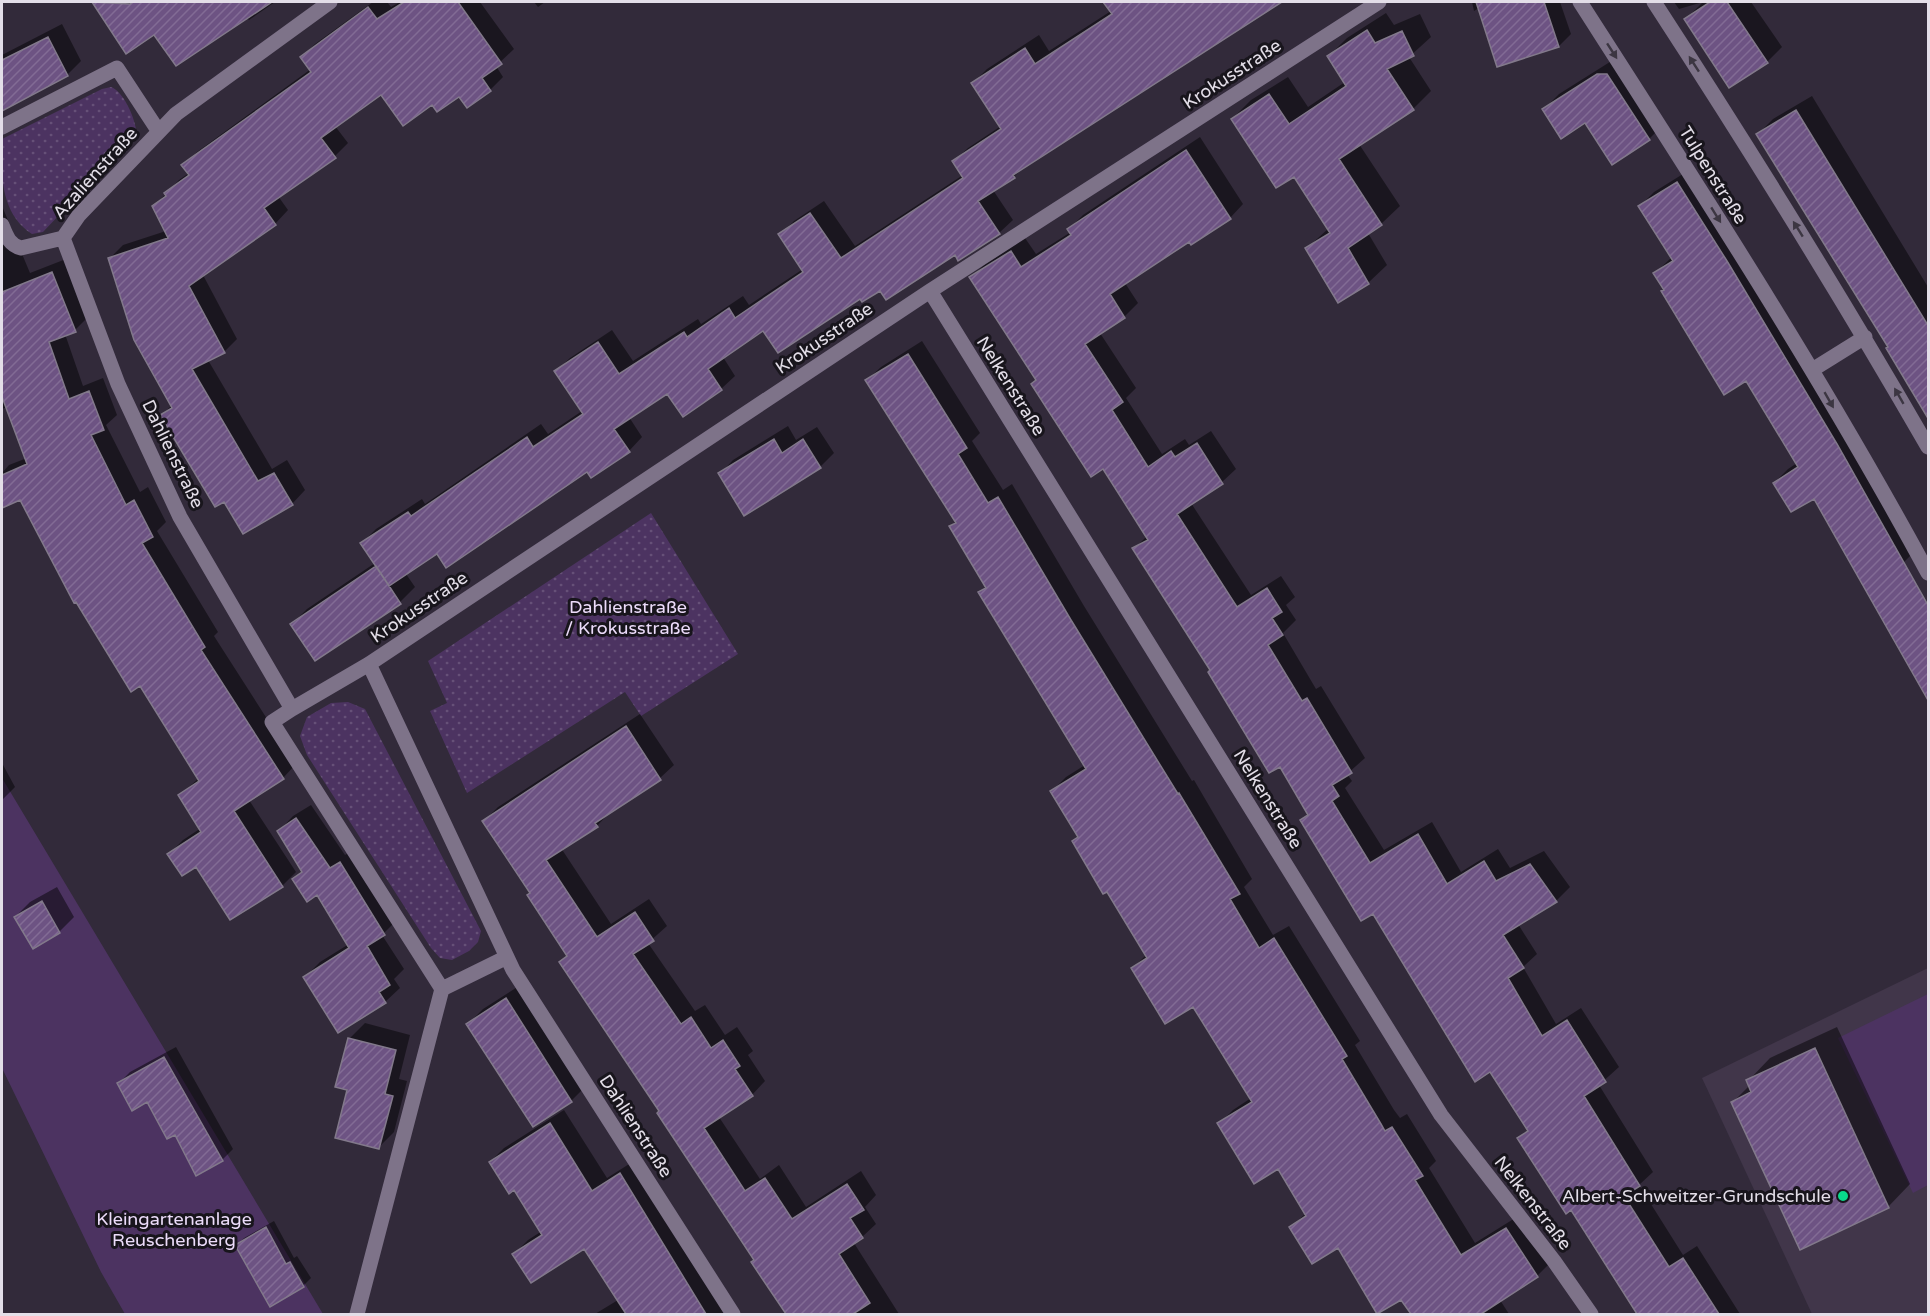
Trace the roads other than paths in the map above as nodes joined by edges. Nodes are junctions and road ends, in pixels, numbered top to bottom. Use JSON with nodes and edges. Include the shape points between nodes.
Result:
{"nodes":[{"id":1,"x":330,"y":2,"type":"edge"},
{"id":2,"x":1379,"y":2,"type":"edge"},
{"id":3,"x":1580,"y":2,"type":"edge"},
{"id":4,"x":1654,"y":2,"type":"edge"},
{"id":5,"x":2,"y":127,"type":"edge"},
{"id":6,"x":159,"y":132,"type":"junction"},
{"id":7,"x":2,"y":225,"type":"edge"},
{"id":8,"x":63,"y":238,"type":"junction"},
{"id":9,"x":930,"y":291,"type":"junction"},
{"id":10,"x":1865,"y":337,"type":"junction"},
{"id":11,"x":1812,"y":370,"type":"junction"},
{"id":12,"x":1929,"y":447,"type":"edge"},
{"id":13,"x":1929,"y":573,"type":"edge"},
{"id":14,"x":369,"y":663,"type":"junction"},
{"id":15,"x":292,"y":709,"type":"junction"},
{"id":16,"x":507,"y":957,"type":"junction"},
{"id":17,"x":442,"y":989,"type":"junction"},
{"id":18,"x":357,"y":1314,"type":"edge"},
{"id":19,"x":733,"y":1314,"type":"edge"},
{"id":20,"x":1591,"y":1314,"type":"edge"}],
"edges":[{"from":1,"to":6,"type":"street","name":"Azalienstraße","via":[[176,114]]},
{"from":2,"to":9,"type":"street","name":"Krokusstraße"},
{"from":3,"to":11,"type":"street","name":"Tulpenstraße","one_way":true},
{"from":10,"to":4,"type":"street","one_way":true},
{"from":5,"to":6,"type":"street","name":"Azalienstraße","via":[[117,68]]},
{"from":6,"to":8,"type":"street","name":"Azalienstraße","via":[[79,215]]},
{"from":7,"to":8,"type":"street","name":"Azalienstraße","via":[[7,239],[16,247]]},
{"from":8,"to":15,"type":"street","name":"Dahlienstraße","via":[[118,384],[180,517]]},
{"from":9,"to":14,"type":"street","name":"Krokusstraße"},
{"from":9,"to":20,"type":"street","name":"Nelkenstraße","via":[[1441,1115]]},
{"from":10,"to":11,"type":"street"},
{"from":12,"to":10,"type":"street","one_way":true},
{"from":11,"to":13,"type":"street","name":"Tulpenstraße","one_way":true},
{"from":14,"to":15,"type":"street","name":"Krokusstraße"},
{"from":14,"to":16,"type":"street","name":"Dahlienstraße"},
{"from":15,"to":17,"type":"street","name":"Krokusstraße","via":[[272,722]]},
{"from":16,"to":17,"type":"street"},
{"from":16,"to":19,"type":"street","name":"Dahlienstraße"},
{"from":17,"to":18,"type":"street"}]}
